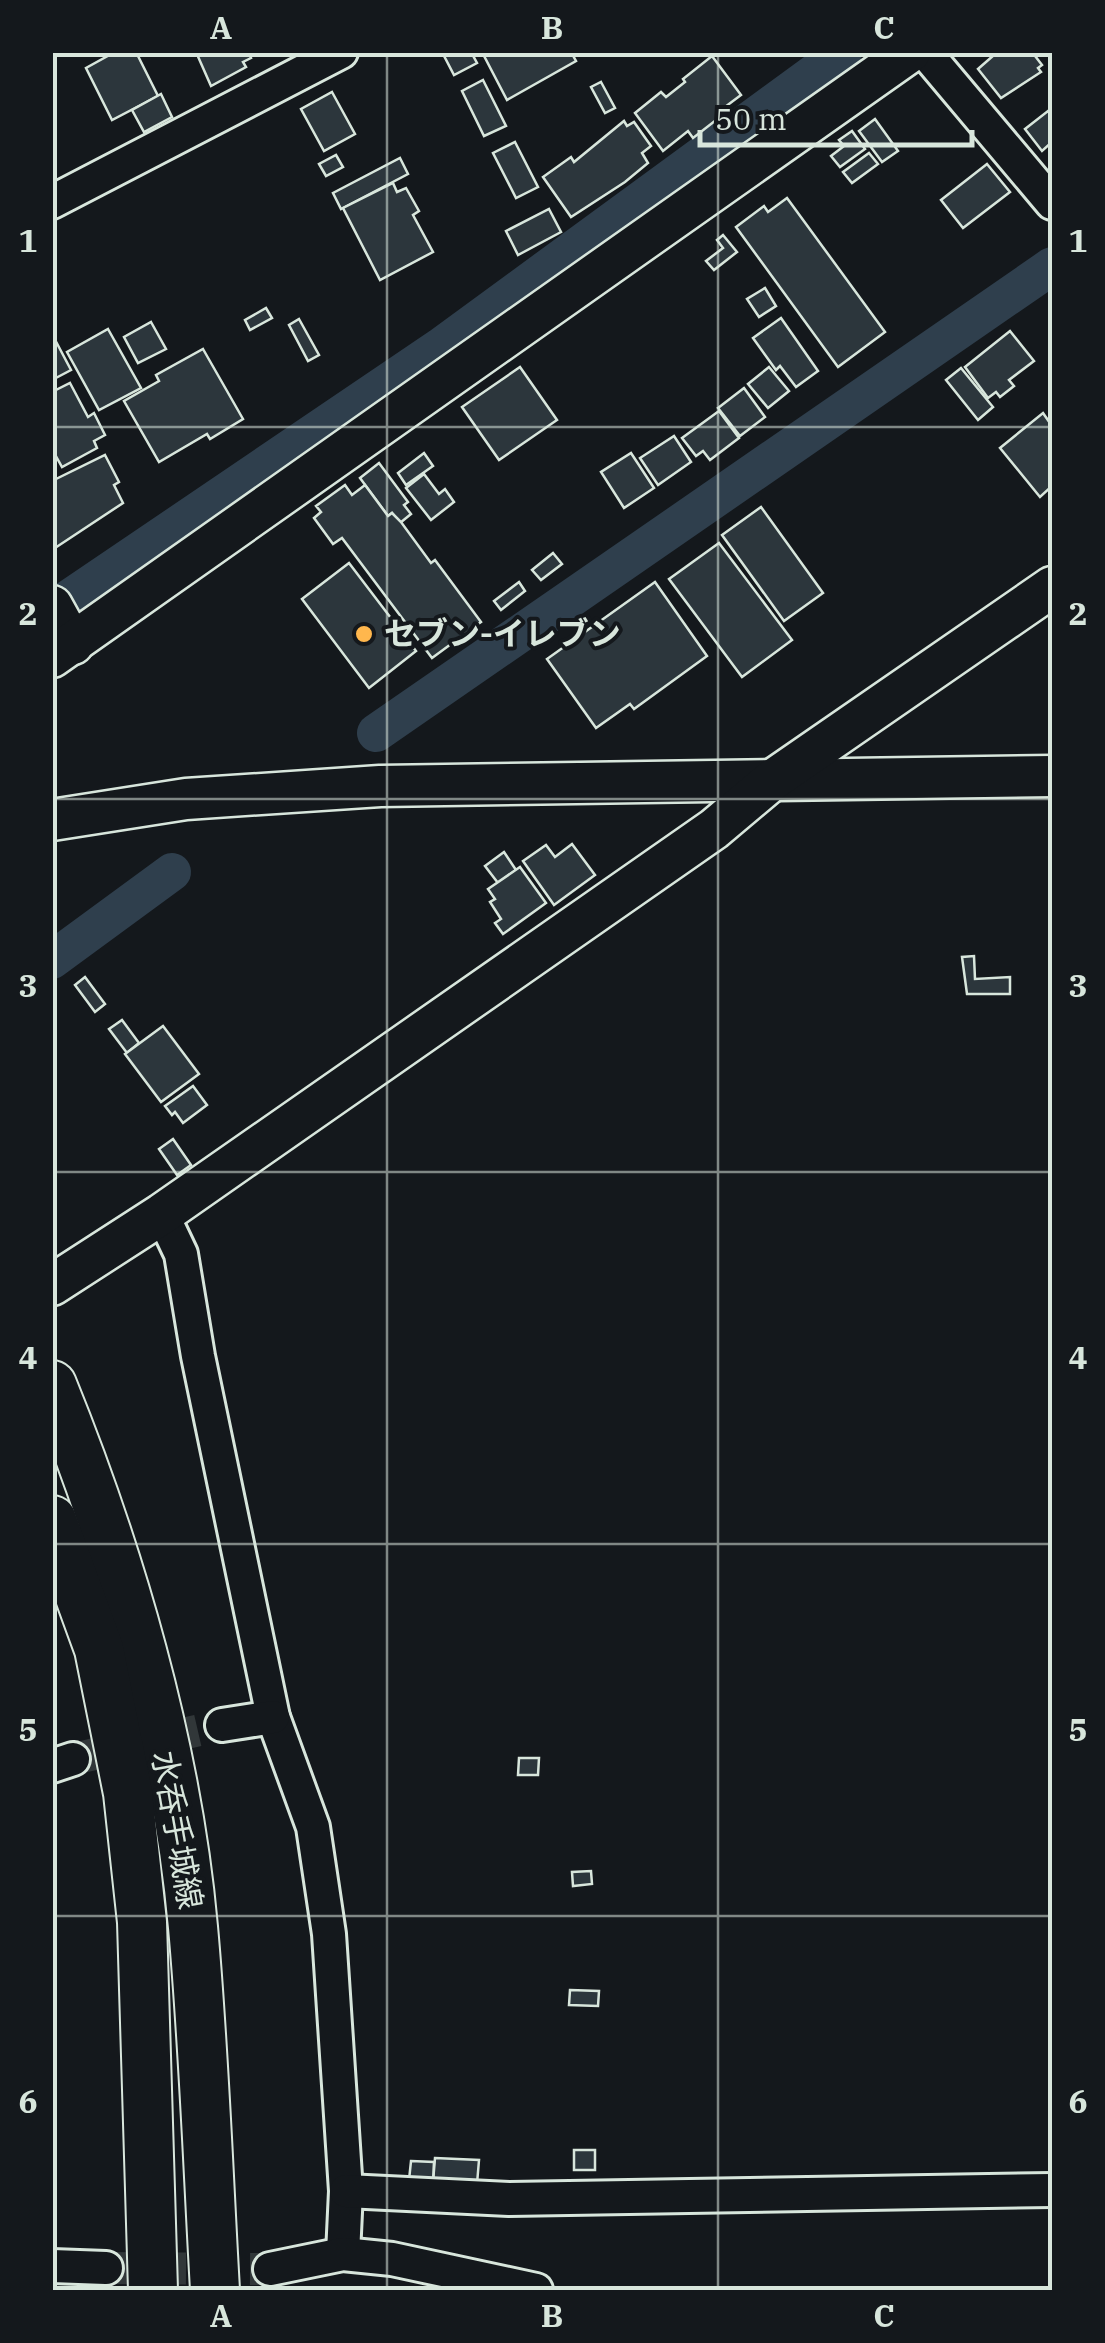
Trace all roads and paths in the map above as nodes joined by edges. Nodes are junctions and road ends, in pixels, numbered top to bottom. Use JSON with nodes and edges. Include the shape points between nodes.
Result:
{"nodes":[{"id":1,"x":341,"y":52,"type":"edge"},
{"id":2,"x":910,"y":52,"type":"edge"},
{"id":3,"x":926,"y":52,"type":"edge"},
{"id":4,"x":52,"y":202,"type":"edge"},
{"id":5,"x":1052,"y":203,"type":"edge"},
{"id":6,"x":1052,"y":588,"type":"edge"},
{"id":7,"x":52,"y":606,"type":"edge"},
{"id":8,"x":62,"y":651,"type":"edge"},
{"id":9,"x":1052,"y":776,"type":"edge"},
{"id":10,"x":772,"y":781,"type":"junction"},
{"id":11,"x":52,"y":820,"type":"edge"},
{"id":12,"x":162,"y":1214,"type":"junction"},
{"id":13,"x":52,"y":1286,"type":"edge"},
{"id":14,"x":52,"y":1385,"type":"edge"},
{"id":15,"x":52,"y":1520,"type":"edge"},
{"id":16,"x":273,"y":1717,"type":"junction"},
{"id":17,"x":222,"y":1725,"type":"tunnel mouth"},
{"id":18,"x":1052,"y":2190,"type":"edge"},
{"id":19,"x":346,"y":2191,"type":"junction"},
{"id":20,"x":343,"y":2254,"type":"junction"},
{"id":21,"x":52,"y":2266,"type":"edge"},
{"id":22,"x":106,"y":2268,"type":"tunnel mouth"},
{"id":23,"x":270,"y":2269,"type":"tunnel mouth"},
{"id":24,"x":152,"y":2290,"type":"edge"},
{"id":25,"x":215,"y":2290,"type":"edge"},
{"id":26,"x":536,"y":2290,"type":"edge"}],
"edges":[{"from":1,"to":4,"type":"street"},
{"from":2,"to":8,"type":"street"},
{"from":3,"to":5,"type":"street"},
{"from":6,"to":10,"type":"street"},
{"from":7,"to":8,"type":"street"},
{"from":9,"to":10,"type":"street"},
{"from":10,"to":11,"type":"street","via":[[380,786],[186,799]]},
{"from":10,"to":12,"type":"street","via":[[714,829]]},
{"from":12,"to":13,"type":"street"},
{"from":12,"to":16,"type":"street","via":[[181,1254]]},
{"from":14,"to":25,"type":"main road","name":"水呑手城線","via":[[139,1639],[174,1794],[193,1924]]},
{"from":15,"to":24,"type":"main road","name":"水呑手城線","via":[[98,1650],[128,1794],[142,1922]]},
{"from":16,"to":17,"type":"street"},
{"from":16,"to":19,"type":"street","via":[[313,1826],[329,1934]]},
{"from":18,"to":19,"type":"street","via":[[509,2199]]},
{"from":19,"to":20,"type":"street"},
{"from":20,"to":23,"type":"street"},
{"from":20,"to":26,"type":"street"},
{"from":21,"to":22,"type":"street"}]}
